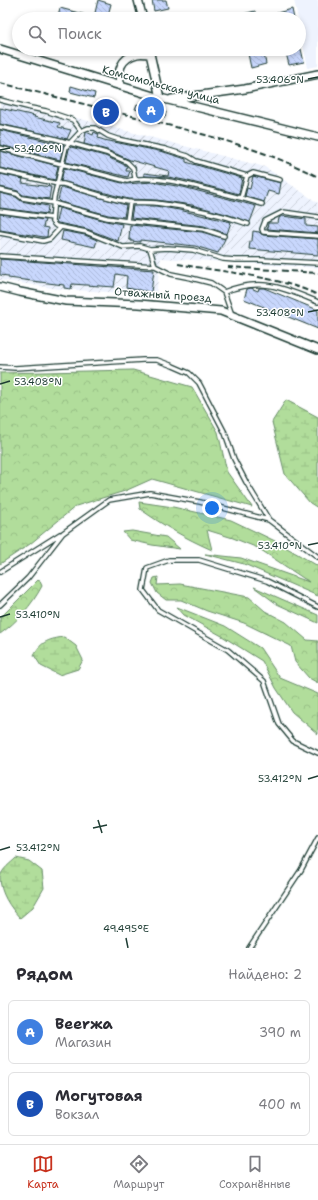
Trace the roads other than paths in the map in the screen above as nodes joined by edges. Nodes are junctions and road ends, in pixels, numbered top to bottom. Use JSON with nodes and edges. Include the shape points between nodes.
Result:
{"nodes":[{"id":1,"x":138,"y":0,"type":"edge"},
{"id":2,"x":141,"y":12,"type":"edge"},
{"id":3,"x":0,"y":49,"type":"edge"},
{"id":4,"x":12,"y":53,"type":"edge"},
{"id":5,"x":23,"y":56,"type":"edge"},
{"id":6,"x":132,"y":56,"type":"edge"},
{"id":7,"x":151,"y":56,"type":"edge"},
{"id":8,"x":318,"y":74,"type":"edge"},
{"id":9,"x":121,"y":86,"type":"junction"},
{"id":10,"x":164,"y":98,"type":"junction"},
{"id":11,"x":0,"y":100,"type":"edge"},
{"id":12,"x":0,"y":126,"type":"edge"},
{"id":13,"x":81,"y":131,"type":"junction"},
{"id":14,"x":318,"y":137,"type":"edge"},
{"id":15,"x":69,"y":143,"type":"junction"},
{"id":16,"x":0,"y":148,"type":"edge"},
{"id":17,"x":63,"y":163,"type":"junction"},
{"id":18,"x":0,"y":171,"type":"edge"},
{"id":19,"x":247,"y":176,"type":"junction"},
{"id":20,"x":135,"y":178,"type":"junction"},
{"id":21,"x":280,"y":180,"type":"dead end"},
{"id":22,"x":58,"y":184,"type":"junction"},
{"id":23,"x":0,"y":190,"type":"edge"},
{"id":24,"x":241,"y":198,"type":"junction"},
{"id":25,"x":130,"y":202,"type":"junction"},
{"id":26,"x":53,"y":203,"type":"junction"},
{"id":27,"x":262,"y":204,"type":"dead end"},
{"id":28,"x":0,"y":211,"type":"edge"},
{"id":29,"x":318,"y":217,"type":"edge"},
{"id":30,"x":52,"y":218,"type":"junction"},
{"id":31,"x":127,"y":220,"type":"junction"},
{"id":32,"x":248,"y":224,"type":"dead end"},
{"id":33,"x":61,"y":227,"type":"junction"},
{"id":34,"x":0,"y":233,"type":"edge"},
{"id":35,"x":224,"y":236,"type":"dead end"},
{"id":36,"x":318,"y":236,"type":"edge"},
{"id":37,"x":150,"y":249,"type":"junction"},
{"id":38,"x":0,"y":256,"type":"edge"},
{"id":39,"x":318,"y":263,"type":"edge"},
{"id":40,"x":155,"y":266,"type":"junction"},
{"id":41,"x":0,"y":287,"type":"edge"},
{"id":42,"x":224,"y":292,"type":"junction"},
{"id":43,"x":318,"y":302,"type":"edge"},
{"id":44,"x":232,"y":315,"type":"junction"},
{"id":45,"x":318,"y":350,"type":"edge"},
{"id":46,"x":0,"y":367,"type":"edge"},
{"id":47,"x":269,"y":520,"type":"junction"},
{"id":48,"x":63,"y":533,"type":"junction"},
{"id":49,"x":318,"y":557,"type":"edge"},
{"id":50,"x":0,"y":572,"type":"edge"},
{"id":51,"x":0,"y":605,"type":"edge"},
{"id":52,"x":318,"y":607,"type":"edge"},
{"id":53,"x":318,"y":753,"type":"edge"},
{"id":54,"x":318,"y":838,"type":"edge"},
{"id":55,"x":249,"y":948,"type":"edge"}],
"edges":[{"from":1,"to":2,"type":"street"},
{"from":3,"to":4,"type":"street","name":"Комсомольская улица"},
{"from":5,"to":9,"type":"street","name":"Комсомольская улица"},
{"from":6,"to":9,"type":"street","via":[[120,66],[118,78]]},
{"from":7,"to":10,"type":"street"},
{"from":8,"to":10,"type":"street","via":[[245,89]]},
{"from":9,"to":10,"type":"street","name":"Комсомольская улица"},
{"from":10,"to":14,"type":"street","name":"Комсомольская улица"},
{"from":11,"to":13,"type":"lane","via":[[73,120]]},
{"from":12,"to":15,"type":"lane"},
{"from":13,"to":15,"type":"lane"},
{"from":13,"to":19,"type":"lane","via":[[94,128],[112,137],[171,151]]},
{"from":15,"to":17,"type":"lane"},
{"from":15,"to":20,"type":"lane","via":[[128,162],[133,168]]},
{"from":16,"to":17,"type":"lane"},
{"from":17,"to":20,"type":"lane","via":[[127,181]]},
{"from":17,"to":22,"type":"lane"},
{"from":18,"to":22,"type":"lane"},
{"from":19,"to":21,"type":"lane","via":[[254,173]]},
{"from":19,"to":24,"type":"lane"},
{"from":20,"to":24,"type":"lane","via":[[168,181]]},
{"from":22,"to":25,"type":"lane"},
{"from":22,"to":26,"type":"lane"},
{"from":23,"to":26,"type":"lane","via":[[17,194],[22,198]]},
{"from":24,"to":27,"type":"lane"},
{"from":25,"to":31,"type":"lane"},
{"from":25,"to":32,"type":"lane","via":[[153,202],[201,209]]},
{"from":26,"to":30,"type":"lane"},
{"from":26,"to":31,"type":"lane","via":[[107,218]]},
{"from":28,"to":30,"type":"lane"},
{"from":29,"to":36,"type":"lane","via":[[283,212],[265,221],[262,229],[264,232]]},
{"from":30,"to":33,"type":"lane","via":[[56,226]]},
{"from":31,"to":35,"type":"lane","via":[[203,229]]},
{"from":33,"to":34,"type":"lane","via":[[50,239],[43,241]]},
{"from":33,"to":37,"type":"lane","via":[[86,232],[123,247],[140,246]]},
{"from":37,"to":39,"type":"lane","via":[[192,250],[223,259]]},
{"from":37,"to":40,"type":"lane"},
{"from":38,"to":40,"type":"lane"},
{"from":40,"to":42,"type":"lane","via":[[170,274],[211,284]]},
{"from":41,"to":44,"type":"street","name":"Отважный проезд","via":[[66,301],[221,310]]},
{"from":42,"to":43,"type":"lane","via":[[258,284],[272,285]]},
{"from":42,"to":44,"type":"lane"},
{"from":44,"to":45,"type":"street","name":"Отважный проезд"},
{"from":46,"to":47,"type":"lane","via":[[157,360],[189,373],[199,383],[225,433],[234,459]]},
{"from":47,"to":48,"type":"lane","via":[[200,502],[150,493],[108,500]]},
{"from":47,"to":49,"type":"lane"},
{"from":48,"to":50,"type":"lane"},
{"from":48,"to":51,"type":"lane","via":[[28,578]]},
{"from":52,"to":53,"type":"lane","via":[[267,581],[199,560],[169,560],[147,568],[143,590],[158,610],[228,650],[264,681],[279,724],[294,741]]},
{"from":54,"to":55,"type":"lane","via":[[301,870]]}]}
